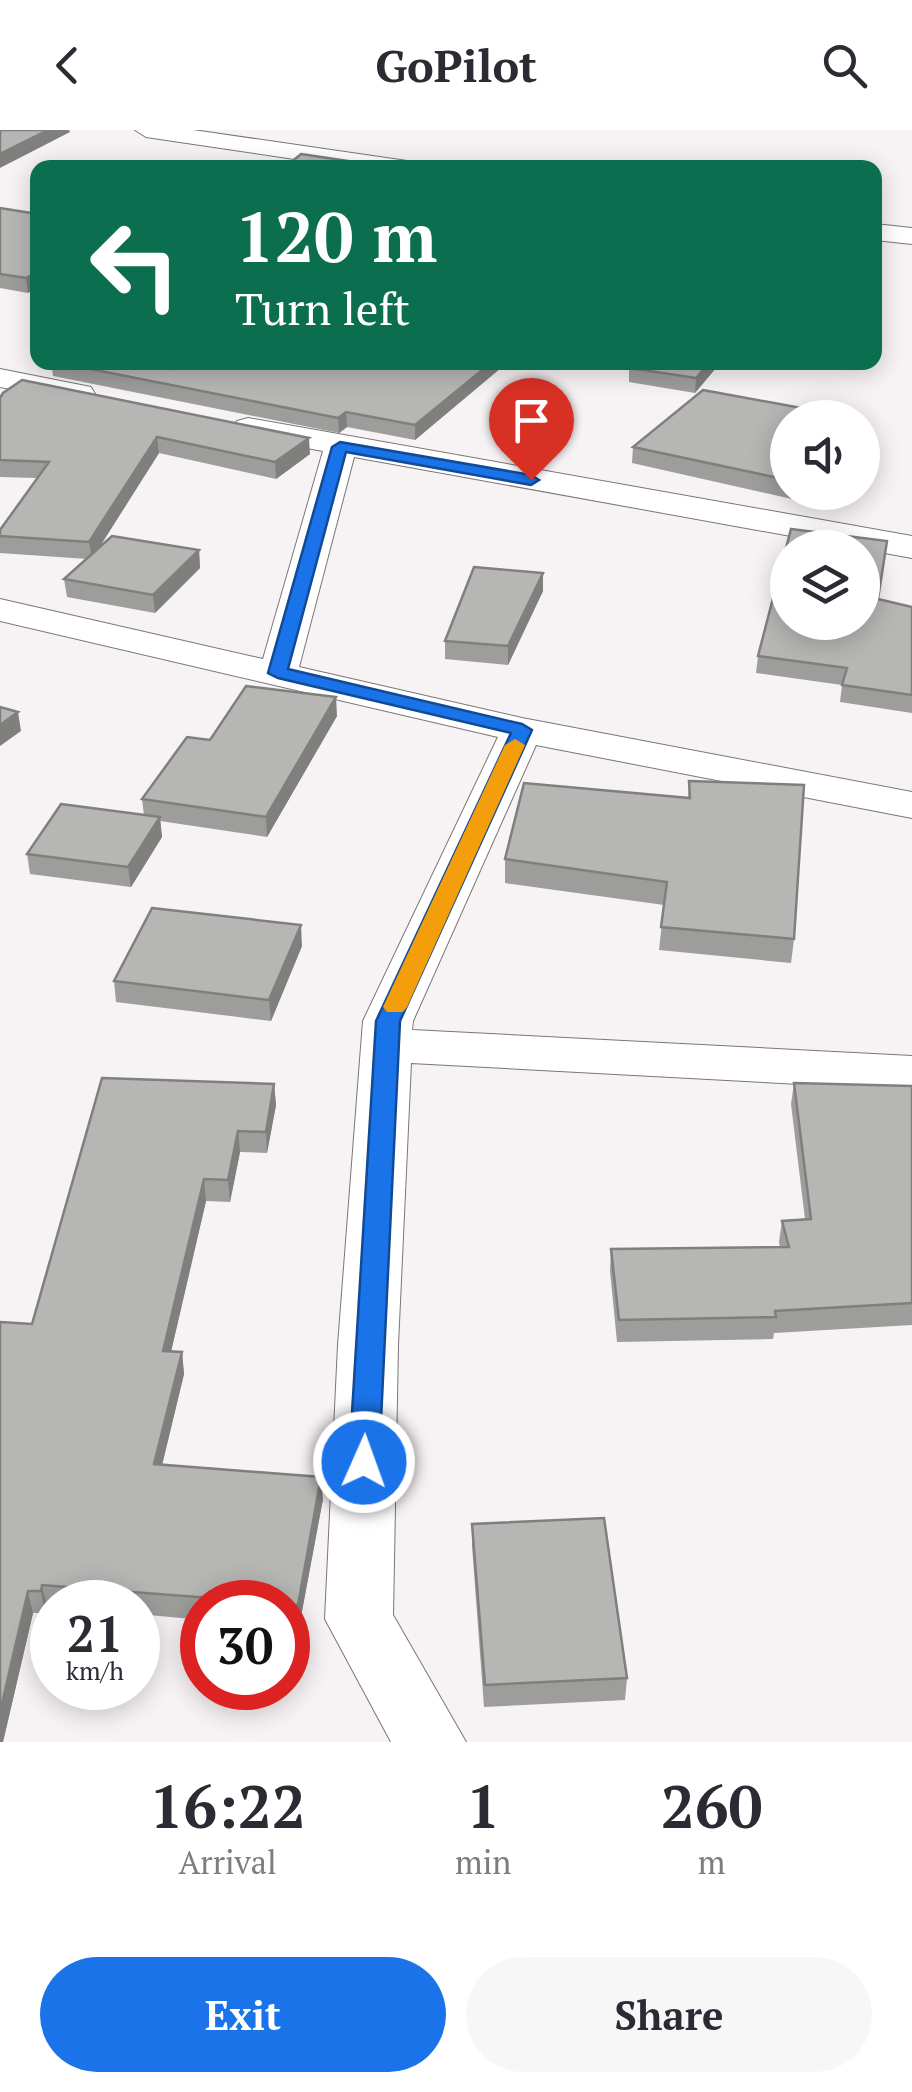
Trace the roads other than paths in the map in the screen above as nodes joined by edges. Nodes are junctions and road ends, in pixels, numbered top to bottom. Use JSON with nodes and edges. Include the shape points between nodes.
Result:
{"nodes":[{"id":1,"x":146,"y":130,"type":"edge"},
{"id":2,"x":352,"y":160,"type":"edge"},
{"id":3,"x":882,"y":233,"type":"edge"},
{"id":4,"x":912,"y":236,"type":"edge"},
{"id":5,"x":0,"y":378,"type":"edge"},
{"id":6,"x":113,"y":401,"type":"edge"},
{"id":7,"x":208,"y":420,"type":"edge"},
{"id":8,"x":340,"y":447,"type":"junction"},
{"id":9,"x":912,"y":547,"type":"edge"},
{"id":10,"x":0,"y":610,"type":"edge"},
{"id":11,"x":278,"y":673,"type":"junction"},
{"id":12,"x":522,"y":730,"type":"junction"},
{"id":13,"x":912,"y":804,"type":"edge"},
{"id":14,"x":386,"y":1046,"type":"junction"},
{"id":15,"x":912,"y":1073,"type":"edge"},
{"id":16,"x":430,"y":1742,"type":"edge"}],
"edges":[{"from":1,"to":2,"type":"street"},
{"from":3,"to":4,"type":"street"},
{"from":5,"to":6,"type":"street"},
{"from":7,"to":8,"type":"street"},
{"from":8,"to":9,"type":"street"},
{"from":8,"to":11,"type":"street"},
{"from":10,"to":11,"type":"street"},
{"from":11,"to":12,"type":"street"},
{"from":12,"to":13,"type":"street"},
{"from":12,"to":14,"type":"street","via":[[388,1021]]},
{"from":14,"to":15,"type":"street"},
{"from":14,"to":16,"type":"street","via":[[359,1618]]}]}
